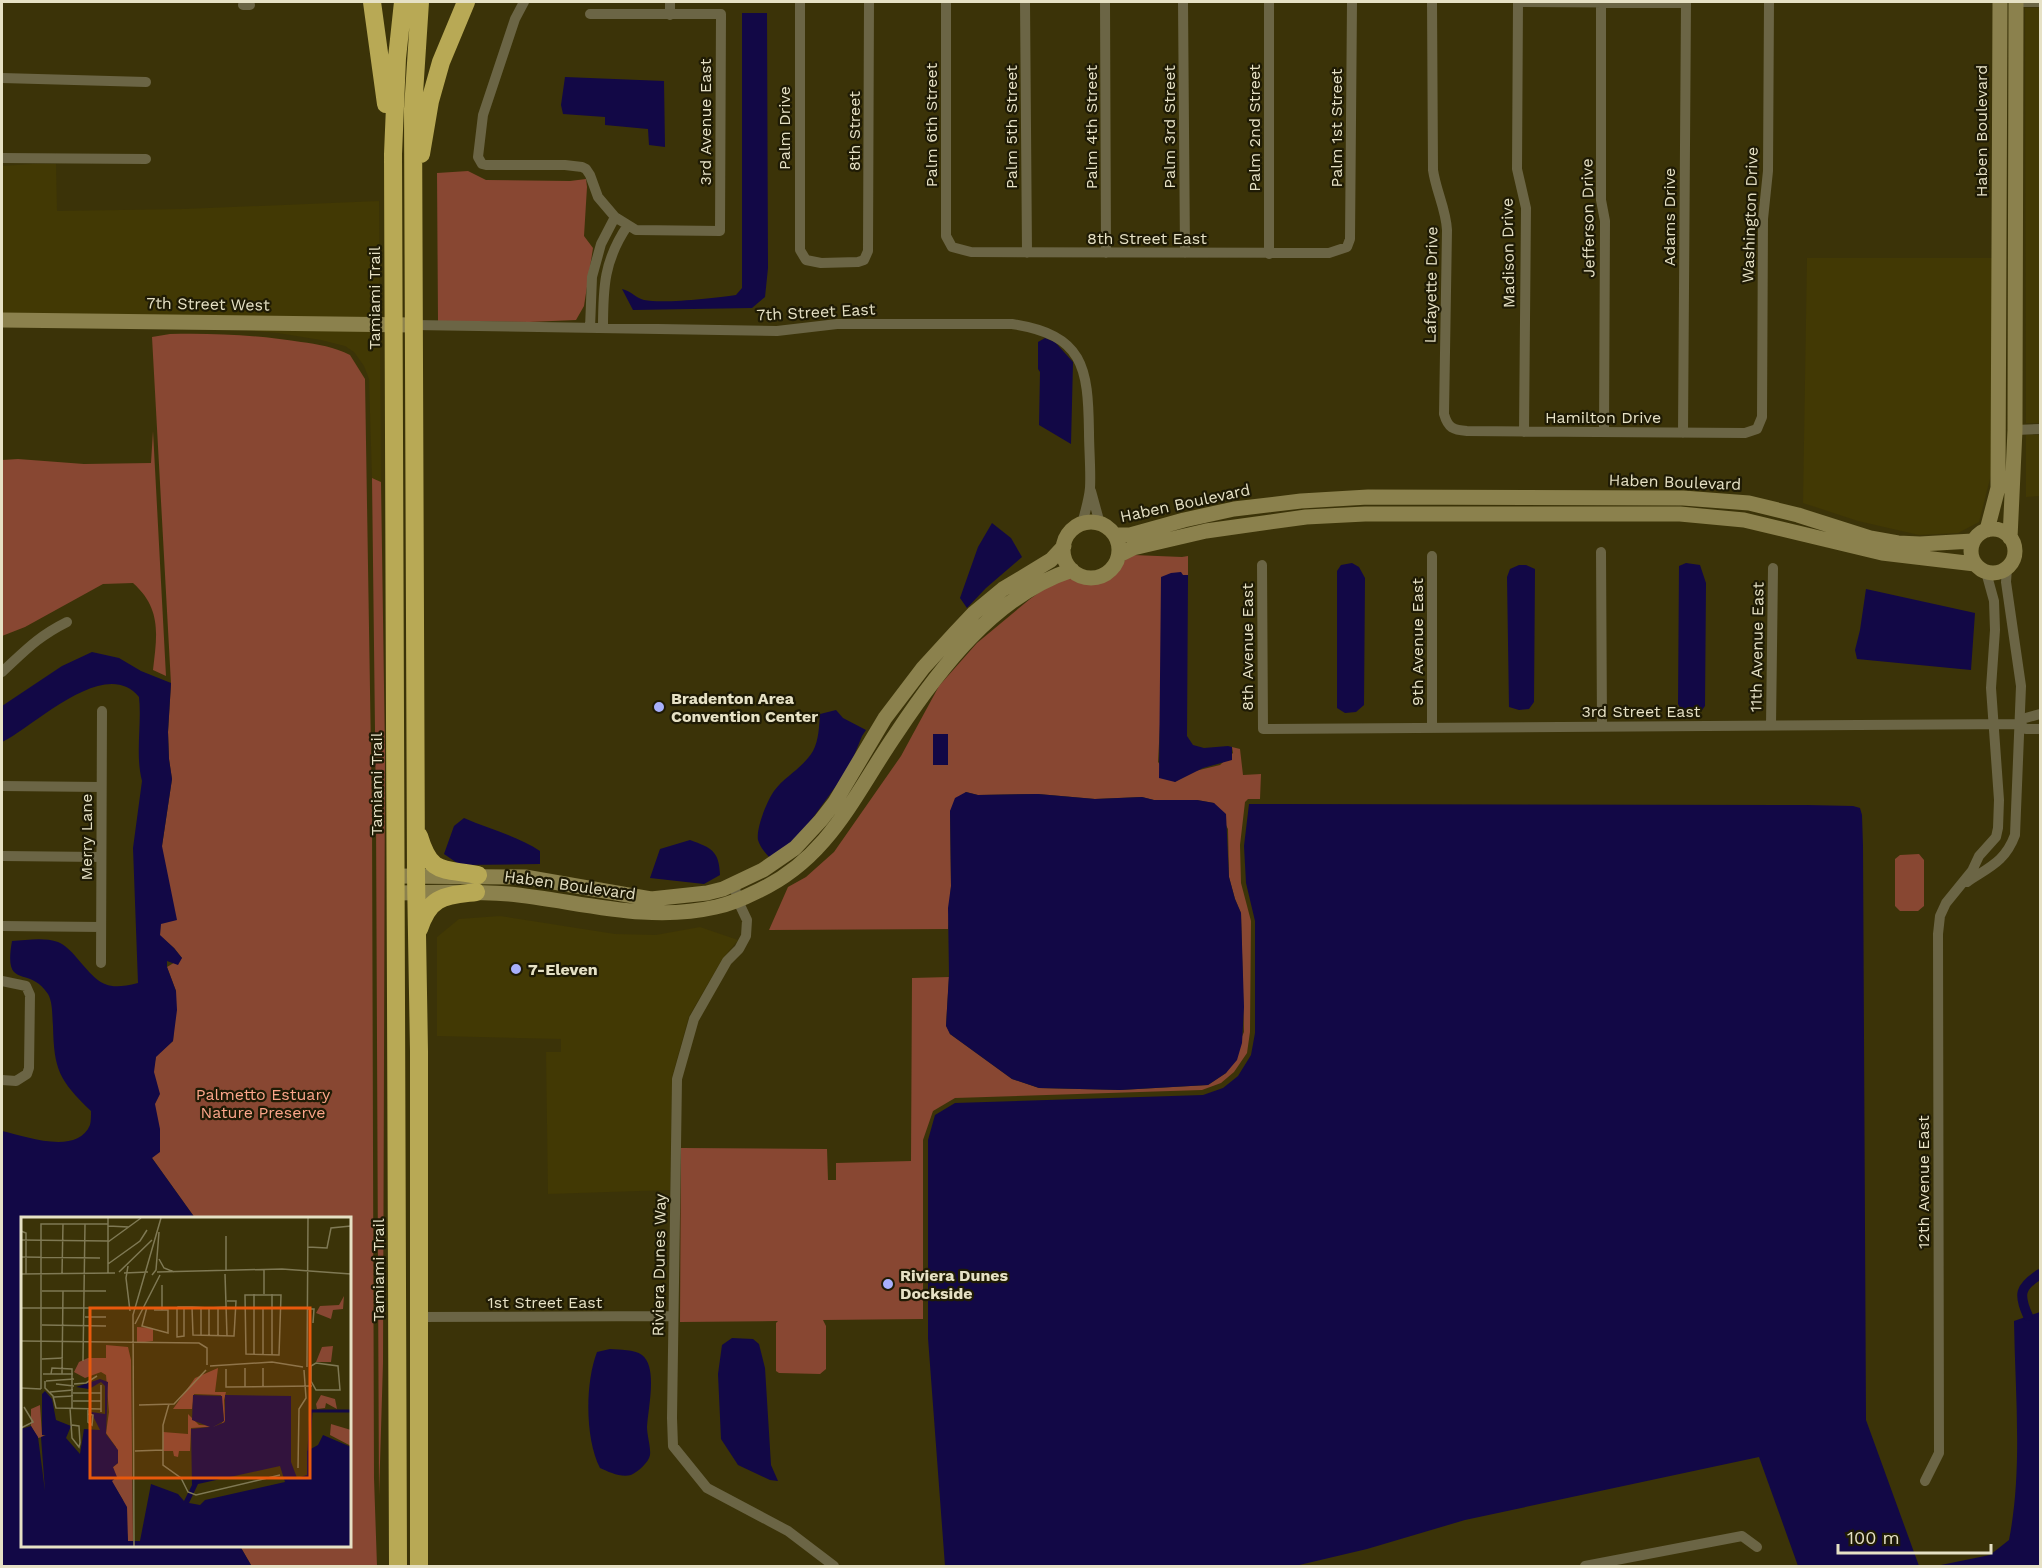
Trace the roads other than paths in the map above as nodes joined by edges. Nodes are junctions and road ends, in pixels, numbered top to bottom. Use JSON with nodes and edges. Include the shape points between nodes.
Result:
{"nodes":[{"id":1,"x":372,"y":2,"type":"edge"},
{"id":2,"x":403,"y":2,"type":"edge"},
{"id":3,"x":420,"y":2,"type":"edge"},
{"id":4,"x":466,"y":2,"type":"edge"},
{"id":5,"x":524,"y":2,"type":"edge"},
{"id":6,"x":670,"y":2,"type":"edge"},
{"id":7,"x":800,"y":2,"type":"edge"},
{"id":8,"x":869,"y":2,"type":"edge"},
{"id":9,"x":946,"y":2,"type":"edge"},
{"id":10,"x":1025,"y":2,"type":"edge"},
{"id":11,"x":1105,"y":2,"type":"edge"},
{"id":12,"x":1183,"y":2,"type":"edge"},
{"id":13,"x":1269,"y":2,"type":"edge"},
{"id":14,"x":1352,"y":2,"type":"edge"},
{"id":15,"x":1432,"y":2,"type":"edge"},
{"id":16,"x":1518,"y":2,"type":"edge"},
{"id":17,"x":1686,"y":2,"type":"edge"},
{"id":18,"x":1769,"y":2,"type":"edge"},
{"id":19,"x":2000,"y":2,"type":"edge"},
{"id":20,"x":2016,"y":2,"type":"edge"},
{"id":21,"x":2040,"y":2,"type":"edge"},
{"id":22,"x":1602,"y":3,"type":"junction"},
{"id":23,"x":590,"y":14,"type":"dead end"},
{"id":24,"x":670,"y":15,"type":"junction"},
{"id":25,"x":2,"y":78,"type":"edge"},
{"id":26,"x":146,"y":82,"type":"dead end"},
{"id":27,"x":393,"y":154,"type":"junction"},
{"id":28,"x":2,"y":158,"type":"edge"},
{"id":29,"x":146,"y":159,"type":"dead end"},
{"id":30,"x":413,"y":200,"type":"junction"},
{"id":31,"x":615,"y":217,"type":"junction"},
{"id":32,"x":628,"y":225,"type":"junction"},
{"id":33,"x":602,"y":244,"type":"junction"},
{"id":34,"x":952,"y":247,"type":"joint"},
{"id":35,"x":613,"y":250,"type":"junction"},
{"id":36,"x":1341,"y":251,"type":"joint"},
{"id":37,"x":1027,"y":252,"type":"junction"},
{"id":38,"x":1106,"y":253,"type":"junction"},
{"id":39,"x":1185,"y":253,"type":"junction"},
{"id":40,"x":1269,"y":254,"type":"junction"},
{"id":41,"x":864,"y":260,"type":"joint"},
{"id":42,"x":590,"y":284,"type":"junction"},
{"id":43,"x":603,"y":285,"type":"junction"},
{"id":44,"x":1999,"y":297,"type":"junction"},
{"id":45,"x":2016,"y":297,"type":"junction"},
{"id":46,"x":2,"y":320,"type":"edge"},
{"id":47,"x":394,"y":325,"type":"junction"},
{"id":48,"x":414,"y":325,"type":"junction"},
{"id":49,"x":590,"y":328,"type":"junction"},
{"id":50,"x":603,"y":328,"type":"junction"},
{"id":51,"x":1449,"y":426,"type":"joint"},
{"id":52,"x":1756,"y":429,"type":"joint"},
{"id":53,"x":2040,"y":429,"type":"edge"},
{"id":54,"x":2015,"y":430,"type":"junction"},
{"id":55,"x":1524,"y":432,"type":"junction"},
{"id":56,"x":1604,"y":432,"type":"junction"},
{"id":57,"x":1683,"y":433,"type":"junction"},
{"id":58,"x":1090,"y":488,"type":"junction"},
{"id":59,"x":1514,"y":497,"type":"junction"},
{"id":60,"x":1514,"y":514,"type":"junction"},
{"id":61,"x":1082,"y":524,"type":"junction"},
{"id":62,"x":1100,"y":524,"type":"junction"},
{"id":63,"x":1987,"y":530,"type":"junction"},
{"id":64,"x":1115,"y":535,"type":"junction"},
{"id":65,"x":2010,"y":538,"type":"junction"},
{"id":66,"x":1973,"y":541,"type":"junction"},
{"id":67,"x":1064,"y":546,"type":"junction"},
{"id":68,"x":1601,"y":552,"type":"dead end"},
{"id":69,"x":1119,"y":555,"type":"junction"},
{"id":70,"x":1432,"y":556,"type":"dead end"},
{"id":71,"x":1262,"y":565,"type":"dead end"},
{"id":72,"x":1773,"y":568,"type":"dead end"},
{"id":73,"x":1980,"y":568,"type":"junction"},
{"id":74,"x":2007,"y":568,"type":"junction"},
{"id":75,"x":1072,"y":570,"type":"junction"},
{"id":76,"x":67,"y":622,"type":"dead end"},
{"id":77,"x":2,"y":672,"type":"edge"},
{"id":78,"x":102,"y":711,"type":"dead end"},
{"id":79,"x":2040,"y":714,"type":"edge"},
{"id":80,"x":885,"y":718,"type":"junction"},
{"id":81,"x":1994,"y":724,"type":"junction"},
{"id":82,"x":2019,"y":724,"type":"junction"},
{"id":83,"x":1602,"y":726,"type":"junction"},
{"id":84,"x":1771,"y":726,"type":"junction"},
{"id":85,"x":1432,"y":727,"type":"junction"},
{"id":86,"x":1263,"y":729,"type":"joint"},
{"id":87,"x":2040,"y":729,"type":"edge"},
{"id":88,"x":896,"y":734,"type":"junction"},
{"id":89,"x":2,"y":786,"type":"edge"},
{"id":90,"x":101,"y":787,"type":"junction"},
{"id":91,"x":416,"y":825,"type":"junction"},
{"id":92,"x":2,"y":856,"type":"edge"},
{"id":93,"x":101,"y":857,"type":"junction"},
{"id":94,"x":416,"y":884,"type":"junction"},
{"id":95,"x":477,"y":884,"type":"junction"},
{"id":96,"x":734,"y":884,"type":"junction"},
{"id":97,"x":396,"y":885,"type":"junction"},
{"id":98,"x":1960,"y":887,"type":"junction"},
{"id":99,"x":738,"y":901,"type":"junction"},
{"id":100,"x":2,"y":927,"type":"edge"},
{"id":101,"x":101,"y":927,"type":"junction"},
{"id":102,"x":417,"y":936,"type":"junction"},
{"id":103,"x":100,"y":963,"type":"dead end"},
{"id":104,"x":2,"y":981,"type":"edge"},
{"id":105,"x":2,"y":1080,"type":"edge"},
{"id":106,"x":673,"y":1316,"type":"junction"},
{"id":107,"x":418,"y":1317,"type":"junction"},
{"id":108,"x":1926,"y":1481,"type":"dead end"},
{"id":109,"x":1757,"y":1547,"type":"dead end"},
{"id":110,"x":398,"y":1566,"type":"edge"},
{"id":111,"x":419,"y":1566,"type":"edge"},
{"id":112,"x":834,"y":1566,"type":"edge"},
{"id":113,"x":1585,"y":1566,"type":"edge"}],
"edges":[{"from":1,"to":27,"type":"highway"},
{"from":2,"to":27,"type":"highway","name":"Tamiami Trail"},
{"from":3,"to":30,"type":"highway","via":[[413,100]]},
{"from":4,"to":30,"type":"highway","via":[[438,71]]},
{"from":5,"to":31,"type":"street","via":[[483,115],[478,157],[486,165],[582,167],[590,175],[598,197]]},
{"from":6,"to":24,"type":"street"},
{"from":7,"to":41,"type":"street","name":"Palm Drive","via":[[801,255],[810,262]]},
{"from":8,"to":41,"type":"street","name":"8th Street","via":[[869,233]]},
{"from":9,"to":34,"type":"street","name":"Palm 6th Street","via":[[946,236]]},
{"from":10,"to":37,"type":"street","name":"Palm 5th Street"},
{"from":11,"to":38,"type":"street","name":"Palm 4th Street"},
{"from":12,"to":39,"type":"street","name":"Palm 3rd Street"},
{"from":13,"to":40,"type":"street","name":"Palm 2nd Street"},
{"from":14,"to":36,"type":"street","name":"Palm 1st Street","via":[[1351,234],[1347,247]]},
{"from":15,"to":51,"type":"street","name":"Lafayette Drive","via":[[1433,170],[1447,230],[1444,414]]},
{"from":16,"to":22,"type":"street"},
{"from":16,"to":55,"type":"street","name":"Madison Drive","via":[[1517,169],[1526,208]]},
{"from":17,"to":22,"type":"street"},
{"from":17,"to":57,"type":"street","name":"Adams Drive"},
{"from":18,"to":52,"type":"street","name":"Washington Drive","via":[[1761,417]]},
{"from":19,"to":44,"type":"street","name":"Haben Boulevard"},
{"from":20,"to":21,"type":"street"},
{"from":20,"to":45,"type":"street"},
{"from":22,"to":56,"type":"street","name":"Jefferson Drive"},
{"from":23,"to":24,"type":"street"},
{"from":24,"to":32,"type":"street","name":"3rd Avenue East","via":[[721,14],[720,231],[636,231]]},
{"from":25,"to":26,"type":"street"},
{"from":27,"to":47,"type":"highway","name":"Tamiami Trail"},
{"from":28,"to":29,"type":"street"},
{"from":30,"to":48,"type":"highway"},
{"from":31,"to":32,"type":"street"},
{"from":31,"to":33,"type":"street"},
{"from":32,"to":35,"type":"street"},
{"from":33,"to":35,"type":"street"},
{"from":33,"to":42,"type":"street"},
{"from":34,"to":37,"type":"street","name":"8th Street East","via":[[971,252]]},
{"from":35,"to":43,"type":"street"},
{"from":36,"to":40,"type":"street","name":"8th Street East"},
{"from":37,"to":38,"type":"street","name":"8th Street East"},
{"from":38,"to":39,"type":"street","name":"8th Street East"},
{"from":39,"to":40,"type":"street","name":"8th Street East"},
{"from":42,"to":43,"type":"street"},
{"from":42,"to":49,"type":"street"},
{"from":43,"to":50,"type":"street"},
{"from":44,"to":45,"type":"street"},
{"from":44,"to":63,"type":"street","name":"Haben Boulevard","via":[[1998,488]]},
{"from":45,"to":54,"type":"street"},
{"from":46,"to":47,"type":"street","name":"7th Street West"},
{"from":47,"to":48,"type":"street","name":"7th Street West"},
{"from":47,"to":97,"type":"highway","name":"Tamiami Trail"},
{"from":48,"to":49,"type":"street","name":"7th Street East"},
{"from":48,"to":91,"type":"highway"},
{"from":49,"to":50,"type":"street","name":"7th Street East"},
{"from":50,"to":58,"type":"street","name":"7th Street East","via":[[777,332],[837,324],[1034,327],[1058,337],[1082,367],[1088,390]]},
{"from":51,"to":55,"type":"street","name":"Hamilton Drive","via":[[1467,431]]},
{"from":52,"to":57,"type":"street","name":"Hamilton Drive","via":[[1745,433]]},
{"from":53,"to":54,"type":"street"},
{"from":54,"to":65,"type":"street"},
{"from":55,"to":56,"type":"street","name":"Hamilton Drive"},
{"from":56,"to":57,"type":"street","name":"Hamilton Drive"},
{"from":58,"to":61,"type":"street","name":"7th Street East"},
{"from":58,"to":62,"type":"street","name":"7th Street East"},
{"from":59,"to":60,"type":"street"},
{"from":59,"to":64,"type":"street","name":"Haben Boulevard","via":[[1368,497],[1279,502]]},
{"from":59,"to":66,"type":"street","name":"Haben Boulevard","via":[[1710,499],[1749,503],[1898,543]]},
{"from":60,"to":69,"type":"street","name":"Haben Boulevard","via":[[1306,517],[1206,531],[1133,548]]},
{"from":60,"to":73,"type":"street","name":"Haben Boulevard","via":[[1713,516],[1767,524],[1882,553]]},
{"from":61,"to":62,"type":"street"},
{"from":61,"to":67,"type":"street","via":[[1070,532]]},
{"from":62,"to":64,"type":"street"},
{"from":63,"to":65,"type":"street","via":[[2001,531]]},
{"from":63,"to":66,"type":"street"},
{"from":64,"to":69,"type":"street"},
{"from":65,"to":74,"type":"street","via":[[2015,548]]},
{"from":66,"to":73,"type":"street","via":[[1971,551]]},
{"from":67,"to":75,"type":"street"},
{"from":67,"to":80,"type":"street","name":"Haben Boulevard","via":[[1051,560],[1002,589],[974,613],[934,655]]},
{"from":68,"to":83,"type":"street"},
{"from":69,"to":75,"type":"street","via":[[1104,575],[1087,578]]},
{"from":70,"to":85,"type":"street","name":"9th Avenue East"},
{"from":71,"to":86,"type":"street","name":"8th Avenue East"},
{"from":72,"to":84,"type":"street","name":"11th Avenue East"},
{"from":73,"to":74,"type":"street","via":[[2000,572]]},
{"from":73,"to":81,"type":"street","name":"12th Avenue East","via":[[1994,601]]},
{"from":74,"to":82,"type":"street","name":"12th Avenue East","via":[[2021,686]]},
{"from":75,"to":88,"type":"street","name":"Haben Boulevard","via":[[1047,578],[983,627],[944,669]]},
{"from":76,"to":77,"type":"street","via":[[28,646]]},
{"from":78,"to":90,"type":"street","name":"Merry Lane"},
{"from":79,"to":82,"type":"street","via":[[2022,719]]},
{"from":80,"to":88,"type":"street"},
{"from":80,"to":96,"type":"street","name":"Haben Boulevard","via":[[813,831],[775,863]]},
{"from":81,"to":82,"type":"street","name":"3rd Street East"},
{"from":81,"to":84,"type":"street","name":"3rd Street East"},
{"from":81,"to":98,"type":"street","name":"12th Avenue East","via":[[1998,828],[1996,837]]},
{"from":82,"to":87,"type":"street","via":[[2026,729]]},
{"from":82,"to":98,"type":"street","name":"12th Avenue East","via":[[2012,844],[1989,869]]},
{"from":83,"to":84,"type":"street","name":"3rd Street East"},
{"from":83,"to":85,"type":"street","name":"3rd Street East"},
{"from":85,"to":86,"type":"street","name":"3rd Street East"},
{"from":88,"to":99,"type":"street","name":"Haben Boulevard","via":[[843,819],[815,852],[776,883]]},
{"from":89,"to":90,"type":"street"},
{"from":90,"to":93,"type":"street","name":"Merry Lane"},
{"from":91,"to":94,"type":"highway"},
{"from":91,"to":95,"type":"highway","via":[[423,848],[436,867]]},
{"from":92,"to":93,"type":"street"},
{"from":93,"to":101,"type":"street","name":"Merry Lane"},
{"from":94,"to":95,"type":"street","name":"Haben Boulevard"},
{"from":94,"to":97,"type":"street","name":"Haben Boulevard"},
{"from":94,"to":102,"type":"highway"},
{"from":95,"to":96,"type":"street","name":"Haben Boulevard","via":[[551,880],[651,899],[707,893]]},
{"from":95,"to":99,"type":"street","name":"Haben Boulevard","via":[[527,896],[652,914],[698,911]]},
{"from":95,"to":102,"type":"highway","via":[[431,905]]},
{"from":96,"to":99,"type":"street"},
{"from":97,"to":110,"type":"highway","name":"Tamiami Trail"},
{"from":98,"to":108,"type":"street","name":"12th Avenue East","via":[[1943,910],[1938,934],[1939,1453]]},
{"from":99,"to":106,"type":"street","name":"Riviera Dunes Way","via":[[747,920],[746,936],[694,1020],[677,1079]]},
{"from":100,"to":101,"type":"street"},
{"from":101,"to":103,"type":"street","name":"Merry Lane"},
{"from":102,"to":107,"type":"highway"},
{"from":104,"to":105,"type":"street","via":[[26,986],[30,995],[29,1068],[16,1081]]},
{"from":106,"to":107,"type":"street","name":"1st Street East"},
{"from":106,"to":112,"type":"street","name":"Riviera Dunes Way","via":[[673,1446],[707,1488],[788,1531]]},
{"from":107,"to":111,"type":"highway"},
{"from":109,"to":113,"type":"street","via":[[1742,1536]]}]}
